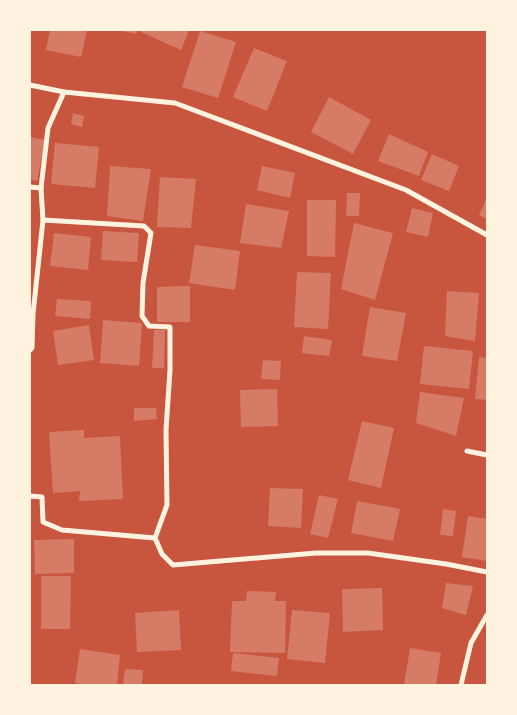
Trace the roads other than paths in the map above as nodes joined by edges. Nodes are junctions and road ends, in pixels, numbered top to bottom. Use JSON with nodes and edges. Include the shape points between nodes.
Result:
{"nodes":[{"id":1,"x":30,"y":85,"type":"edge"},
{"id":2,"x":64,"y":92,"type":"junction"},
{"id":3,"x":30,"y":187,"type":"edge"},
{"id":4,"x":41,"y":188,"type":"junction"},
{"id":5,"x":42,"y":220,"type":"junction"},
{"id":6,"x":487,"y":235,"type":"edge"},
{"id":7,"x":30,"y":350,"type":"edge"},
{"id":8,"x":468,"y":451,"type":"dead end"},
{"id":9,"x":487,"y":455,"type":"edge"},
{"id":10,"x":30,"y":496,"type":"edge"},
{"id":11,"x":155,"y":538,"type":"junction"},
{"id":12,"x":487,"y":572,"type":"edge"},
{"id":13,"x":487,"y":615,"type":"edge"},
{"id":14,"x":461,"y":685,"type":"edge"}],
"edges":[{"from":1,"to":2,"type":"street"},
{"from":2,"to":4,"type":"street","via":[[48,128]]},
{"from":2,"to":6,"type":"street","via":[[175,103],[406,190]]},
{"from":3,"to":4,"type":"street"},
{"from":4,"to":5,"type":"street"},
{"from":5,"to":7,"type":"street"},
{"from":5,"to":11,"type":"street","via":[[144,226],[151,233],[143,283],[142,316],[149,326],[170,327],[167,505]]},
{"from":8,"to":9,"type":"street"},
{"from":10,"to":11,"type":"street","via":[[42,497],[44,522],[62,530]]},
{"from":11,"to":12,"type":"street","via":[[162,554],[173,565],[316,553],[368,553]]},
{"from":13,"to":14,"type":"street","via":[[471,643]]}]}
